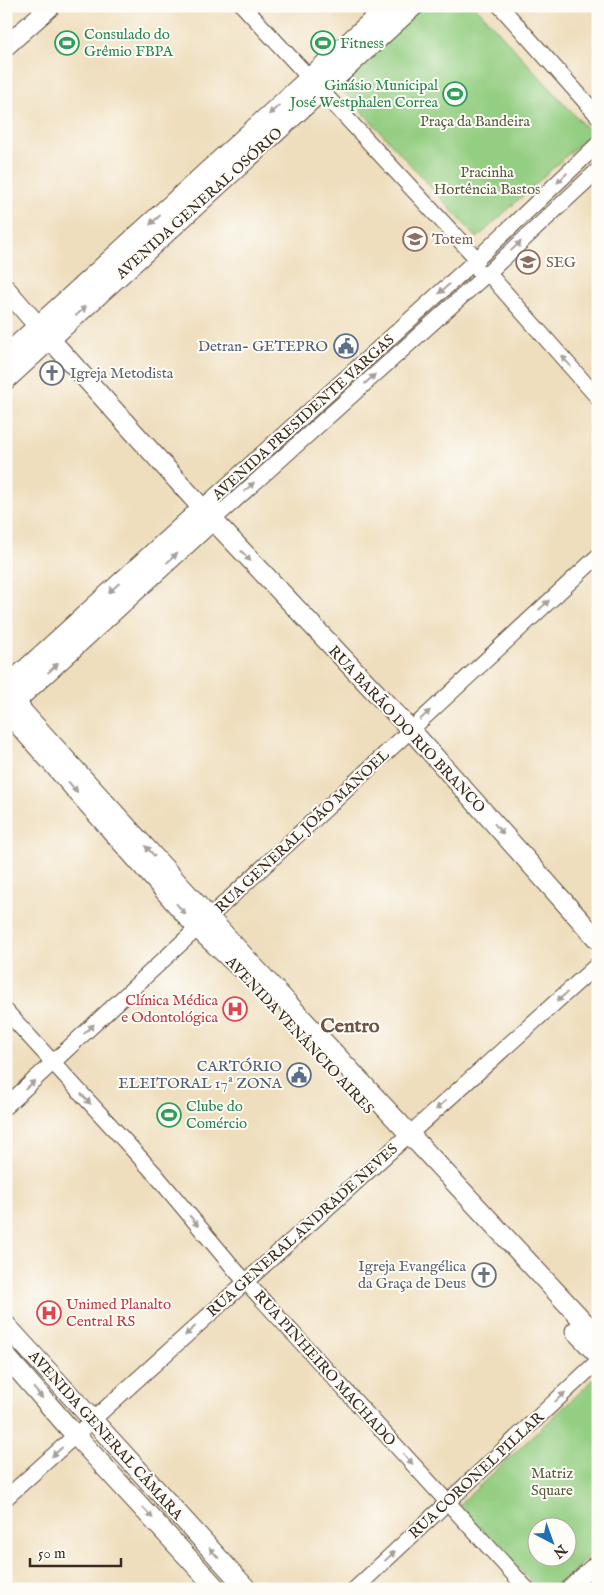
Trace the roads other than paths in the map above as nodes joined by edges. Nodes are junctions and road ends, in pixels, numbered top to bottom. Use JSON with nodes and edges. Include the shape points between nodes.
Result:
{"nodes":[{"id":1,"x":51,"y":6,"type":"edge"},
{"id":2,"x":243,"y":6,"type":"edge"},
{"id":3,"x":388,"y":6,"type":"edge"},
{"id":4,"x":414,"y":6,"type":"edge"},
{"id":5,"x":500,"y":6,"type":"edge"},
{"id":6,"x":6,"y":46,"type":"edge"},
{"id":7,"x":315,"y":85,"type":"junction"},
{"id":8,"x":598,"y":116,"type":"edge"},
{"id":9,"x":598,"y":144,"type":"edge"},
{"id":10,"x":598,"y":170,"type":"edge"},
{"id":11,"x":477,"y":259,"type":"junction"},
{"id":12,"x":488,"y":273,"type":"junction"},
{"id":13,"x":6,"y":290,"type":"edge"},
{"id":14,"x":44,"y":333,"type":"junction"},
{"id":15,"x":6,"y":356,"type":"edge"},
{"id":16,"x":6,"y":380,"type":"edge"},
{"id":17,"x":598,"y":398,"type":"edge"},
{"id":18,"x":208,"y":514,"type":"junction"},
{"id":19,"x":598,"y":556,"type":"edge"},
{"id":20,"x":8,"y":700,"type":"edge"},
{"id":21,"x":410,"y":729,"type":"junction"},
{"id":22,"x":203,"y":923,"type":"junction"},
{"id":23,"x":598,"y":940,"type":"edge"},
{"id":24,"x":598,"y":964,"type":"edge"},
{"id":25,"x":6,"y":1012,"type":"edge"},
{"id":26,"x":54,"y":1063,"type":"junction"},
{"id":27,"x":6,"y":1106,"type":"edge"},
{"id":28,"x":403,"y":1139,"type":"junction"},
{"id":29,"x":245,"y":1281,"type":"junction"},
{"id":30,"x":6,"y":1325,"type":"edge"},
{"id":31,"x":598,"y":1338,"type":"edge"},
{"id":32,"x":598,"y":1355,"type":"edge"},
{"id":33,"x":6,"y":1356,"type":"edge"},
{"id":34,"x":598,"y":1361,"type":"edge"},
{"id":35,"x":93,"y":1420,"type":"junction"},
{"id":36,"x":75,"y":1435,"type":"junction"},
{"id":37,"x":6,"y":1498,"type":"edge"},
{"id":38,"x":447,"y":1502,"type":"junction"},
{"id":39,"x":598,"y":1561,"type":"edge"},
{"id":40,"x":217,"y":1589,"type":"edge"},
{"id":41,"x":247,"y":1589,"type":"edge"},
{"id":42,"x":354,"y":1589,"type":"edge"},
{"id":43,"x":527,"y":1589,"type":"edge"},
{"id":44,"x":568,"y":1589,"type":"edge"}],
"edges":[{"from":1,"to":6,"type":"main road"},
{"from":2,"to":7,"type":"street"},
{"from":3,"to":7,"type":"main road","name":"AVENIDA GENERAL OSÓRIO"},
{"from":4,"to":7,"type":"main road","name":"AVENIDA GENERAL OSÓRIO"},
{"from":5,"to":8,"type":"street"},
{"from":7,"to":11,"type":"street"},
{"from":7,"to":14,"type":"main road","name":"AVENIDA GENERAL OSÓRIO"},
{"from":9,"to":11,"type":"street","name":"AVENIDA PRESIDENTE VARGAS","one_way":true},
{"from":12,"to":10,"type":"street","name":"AVENIDA PRESIDENTE VARGAS","one_way":true},
{"from":11,"to":12,"type":"street","via":[[490,260]]},
{"from":11,"to":18,"type":"street","name":"AVENIDA PRESIDENTE VARGAS","one_way":true},
{"from":17,"to":12,"type":"street","one_way":true},
{"from":18,"to":12,"type":"street","name":"AVENIDA PRESIDENTE VARGAS","one_way":true},
{"from":13,"to":14,"type":"main road","name":"RUA BARÃO DO RIO BRANCO"},
{"from":14,"to":15,"type":"main road","name":"AVENIDA GENERAL OSÓRIO"},
{"from":14,"to":16,"type":"main road","name":"AVENIDA GENERAL OSÓRIO"},
{"from":14,"to":18,"type":"main road","name":"RUA BARÃO DO RIO BRANCO"},
{"from":18,"to":20,"type":"main road","name":"AVENIDA PRESIDENTE VARGAS"},
{"from":18,"to":21,"type":"main road","name":"RUA BARÃO DO RIO BRANCO","one_way":true},
{"from":21,"to":19,"type":"street","name":"RUA GENERAL JOÃO MANOEL","one_way":true},
{"from":20,"to":22,"type":"main road","name":"AVENIDA VENÂNCIO AIRES","via":[[23,712]]},
{"from":21,"to":22,"type":"street","name":"RUA GENERAL JOÃO MANOEL"},
{"from":21,"to":23,"type":"main road","name":"RUA BARÃO DO RIO BRANCO","one_way":true},
{"from":26,"to":22,"type":"street","name":"RUA GENERAL JOÃO MANOEL","one_way":true},
{"from":22,"to":28,"type":"main road","name":"AVENIDA VENÂNCIO AIRES"},
{"from":24,"to":28,"type":"street","name":"RUA GENERAL ANDRADE NEVES","one_way":true},
{"from":25,"to":26,"type":"street","name":"RUA PINHEIRO MACHADO"},
{"from":27,"to":26,"type":"street","name":"RUA GENERAL JOÃO MANOEL","one_way":true},
{"from":26,"to":29,"type":"street","name":"RUA PINHEIRO MACHADO","one_way":true,"via":[[155,1174]]},
{"from":28,"to":29,"type":"street","name":"RUA GENERAL ANDRADE NEVES"},
{"from":28,"to":31,"type":"main road","name":"AVENIDA VENÂNCIO AIRES"},
{"from":28,"to":32,"type":"main road","name":"AVENIDA VENÂNCIO AIRES"},
{"from":29,"to":35,"type":"street","name":"RUA GENERAL ANDRADE NEVES","one_way":true},
{"from":29,"to":38,"type":"street","name":"RUA PINHEIRO MACHADO","one_way":true},
{"from":30,"to":35,"type":"main road","name":"AVENIDA GENERAL CÂMARA"},
{"from":33,"to":36,"type":"main road","name":"AVENIDA GENERAL CÂMARA","one_way":true},
{"from":38,"to":34,"type":"street","name":"RUA CORONEL PILLAR","one_way":true},
{"from":35,"to":36,"type":"street","name":"RUA GENERAL ANDRADE NEVES"},
{"from":41,"to":35,"type":"main road","name":"AVENIDA GENERAL CÂMARA","one_way":true},
{"from":36,"to":37,"type":"street","name":"RUA GENERAL ANDRADE NEVES","one_way":true},
{"from":36,"to":40,"type":"main road","name":"AVENIDA GENERAL CÂMARA","one_way":true},
{"from":42,"to":38,"type":"street","name":"RUA CORONEL PILLAR","one_way":true},
{"from":38,"to":43,"type":"street","name":"RUA PINHEIRO MACHADO"},
{"from":39,"to":44,"type":"street"}]}
